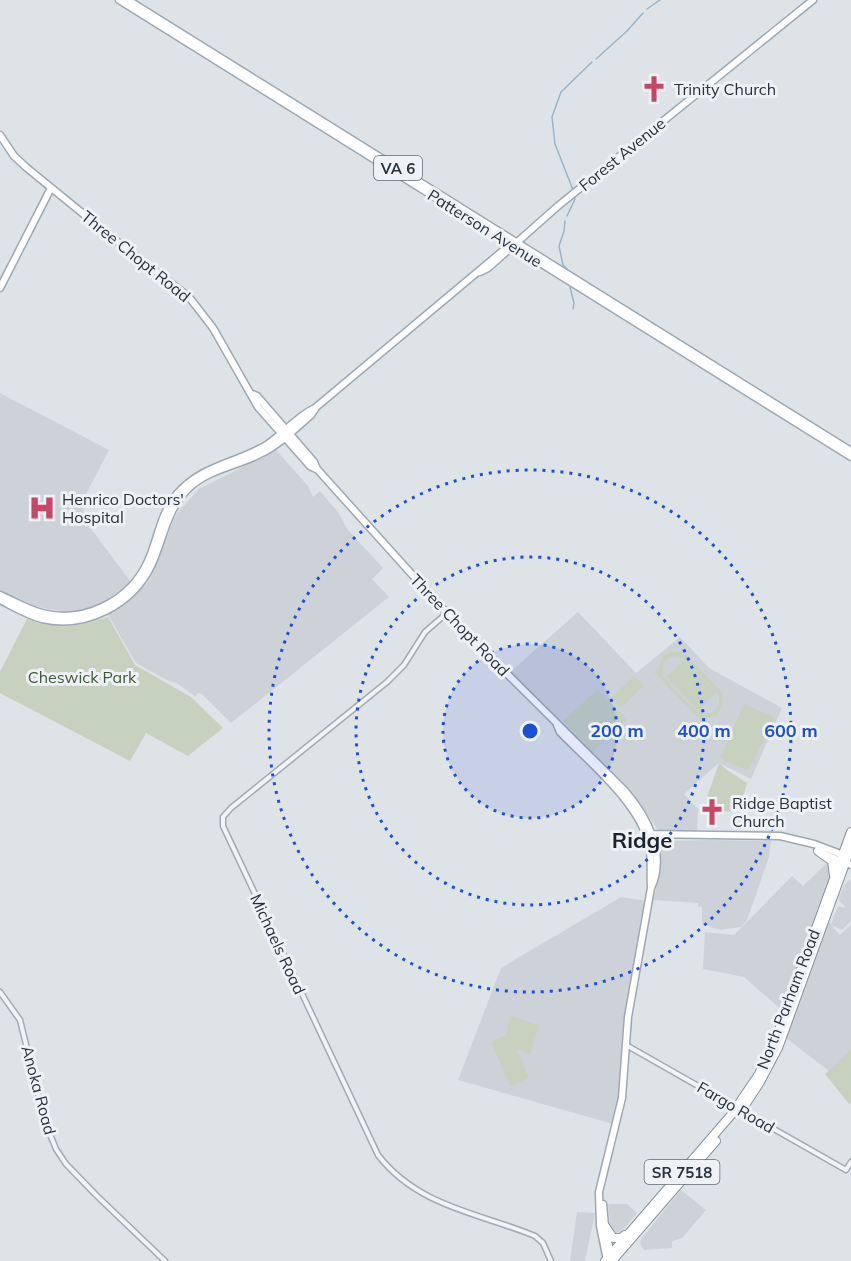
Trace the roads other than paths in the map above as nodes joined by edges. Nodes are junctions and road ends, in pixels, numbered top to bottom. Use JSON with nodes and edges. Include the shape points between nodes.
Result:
{"nodes":[{"id":1,"x":119,"y":0,"type":"edge"},
{"id":2,"x":128,"y":0,"type":"edge"},
{"id":3,"x":813,"y":0,"type":"edge"},
{"id":4,"x":0,"y":135,"type":"edge"},
{"id":5,"x":51,"y":188,"type":"junction"},
{"id":6,"x":514,"y":244,"type":"junction"},
{"id":7,"x":0,"y":288,"type":"edge"},
{"id":8,"x":285,"y":434,"type":"junction"},
{"id":9,"x":851,"y":451,"type":"edge"},
{"id":10,"x":851,"y":457,"type":"edge"},
{"id":11,"x":0,"y":595,"type":"edge"},
{"id":12,"x":0,"y":600,"type":"edge"},
{"id":13,"x":447,"y":613,"type":"junction"},
{"id":14,"x":557,"y":725,"type":"junction"},
{"id":15,"x":642,"y":814,"type":"junction"},
{"id":16,"x":850,"y":834,"type":"edge"},
{"id":17,"x":650,"y":835,"type":"junction"},
{"id":18,"x":671,"y":835,"type":"junction"},
{"id":19,"x":808,"y":844,"type":"junction"},
{"id":20,"x":851,"y":848,"type":"edge"},
{"id":21,"x":818,"y":851,"type":"junction"},
{"id":22,"x":656,"y":853,"type":"junction"},
{"id":23,"x":846,"y":859,"type":"edge"},
{"id":24,"x":851,"y":871,"type":"edge"},
{"id":25,"x":834,"y":879,"type":"junction"},
{"id":26,"x":651,"y":888,"type":"junction"},
{"id":27,"x":835,"y":891,"type":"junction"},
{"id":28,"x":0,"y":992,"type":"edge"},
{"id":29,"x":625,"y":1044,"type":"junction"},
{"id":30,"x":739,"y":1109,"type":"junction"},
{"id":31,"x":851,"y":1161,"type":"edge"},
{"id":32,"x":602,"y":1179,"type":"junction"},
{"id":33,"x":639,"y":1222,"type":"junction"},
{"id":34,"x":605,"y":1226,"type":"junction"},
{"id":35,"x":626,"y":1245,"type":"junction"},
{"id":36,"x":609,"y":1260,"type":"edge"},
{"id":37,"x":165,"y":1261,"type":"edge"},
{"id":38,"x":551,"y":1261,"type":"edge"},
{"id":39,"x":620,"y":1261,"type":"edge"}],
"edges":[{"from":1,"to":6,"type":"main road","name":"Patterson Avenue","number":"VA 6"},
{"from":2,"to":6,"type":"main road","name":"Patterson Avenue","number":"VA 6"},
{"from":3,"to":6,"type":"main road","name":"Forest Avenue"},
{"from":4,"to":5,"type":"main road","name":"Three Chopt Road","via":[[19,161]]},
{"from":5,"to":7,"type":"main road"},
{"from":5,"to":8,"type":"main road","name":"Three Chopt Road","via":[[189,297],[208,320],[252,399]]},
{"from":6,"to":8,"type":"main road","name":"Forest Avenue"},
{"from":6,"to":9,"type":"main road","name":"Patterson Avenue","number":"VA 6"},
{"from":6,"to":10,"type":"main road","name":"Patterson Avenue","number":"VA 6"},
{"from":8,"to":11,"type":"main road","name":"Forest Avenue","via":[[205,471],[183,487],[165,513],[141,574],[111,602],[87,613],[56,615]]},
{"from":8,"to":12,"type":"main road","name":"Forest Avenue","via":[[256,456],[207,475],[186,490],[170,515],[145,577],[104,612],[78,620],[53,621]]},
{"from":8,"to":13,"type":"main road","name":"Three Chopt Road"},
{"from":13,"to":14,"type":"main road","name":"Three Chopt Road"},
{"from":13,"to":38,"type":"street","name":"Michaels Road","via":[[425,632],[396,674],[231,808],[222,819],[223,826],[378,1155],[428,1197],[536,1236]]},
{"from":14,"to":15,"type":"main road","name":"Three Chopt Road","via":[[619,785]]},
{"from":14,"to":17,"type":"main road","name":"Three Chopt Road","via":[[627,801]]},
{"from":15,"to":17,"type":"main road","name":"Three Chopt Road"},
{"from":15,"to":18,"type":"main road","via":[[654,829]]},
{"from":16,"to":23,"type":"highway","name":"North Parham Road","number":"SR 7518"},
{"from":17,"to":18,"type":"main road"},
{"from":17,"to":22,"type":"main road","name":"Three Chopt Road"},
{"from":17,"to":26,"type":"main road","name":"Three Chopt Road"},
{"from":18,"to":19,"type":"main road","via":[[778,836]]},
{"from":18,"to":22,"type":"main road","via":[[659,842]]},
{"from":19,"to":21,"type":"main road"},
{"from":19,"to":23,"type":"main road"},
{"from":20,"to":23,"type":"highway","name":"North Parham Road","number":"SR 7518"},
{"from":21,"to":23,"type":"main road"},
{"from":21,"to":25,"type":"highway","via":[[832,861]]},
{"from":22,"to":26,"type":"main road","name":"Three Chopt Road"},
{"from":23,"to":25,"type":"highway","name":"North Parham Road","number":"SR 7518"},
{"from":23,"to":27,"type":"highway","name":"North Parham Road","number":"SR 7518"},
{"from":24,"to":27,"type":"highway"},
{"from":25,"to":30,"type":"highway","name":"North Parham Road","number":"SR 7518","via":[[773,1046]]},
{"from":26,"to":29,"type":"main road","name":"Three Chopt Road"},
{"from":27,"to":30,"type":"highway","name":"North Parham Road","number":"SR 7518","via":[[778,1048],[760,1082]]},
{"from":28,"to":37,"type":"street","name":"Anoka Road","via":[[20,1020],[45,1122],[56,1149],[66,1164]]},
{"from":29,"to":30,"type":"street","name":"Fargo Road"},
{"from":29,"to":32,"type":"main road","name":"Three Chopt Road","via":[[622,1098]]},
{"from":30,"to":31,"type":"street","name":"Fargo Road","via":[[846,1170]]},
{"from":30,"to":33,"type":"highway","name":"North Parham Road","number":"SR 7518"},
{"from":30,"to":35,"type":"highway","name":"North Parham Road","number":"SR 7518"},
{"from":32,"to":34,"type":"main road","name":"Three Chopt Road"},
{"from":32,"to":36,"type":"main road","name":"Three Chopt Road","via":[[599,1221]]},
{"from":33,"to":34,"type":"highway","via":[[619,1239],[610,1236]]},
{"from":33,"to":36,"type":"highway","name":"North Parham Road","number":"SR 7518"},
{"from":34,"to":36,"type":"main road","name":"Three Chopt Road"},
{"from":35,"to":36,"type":"highway","name":"North Parham Road","number":"SR 7518"},
{"from":35,"to":39,"type":"highway"}]}
